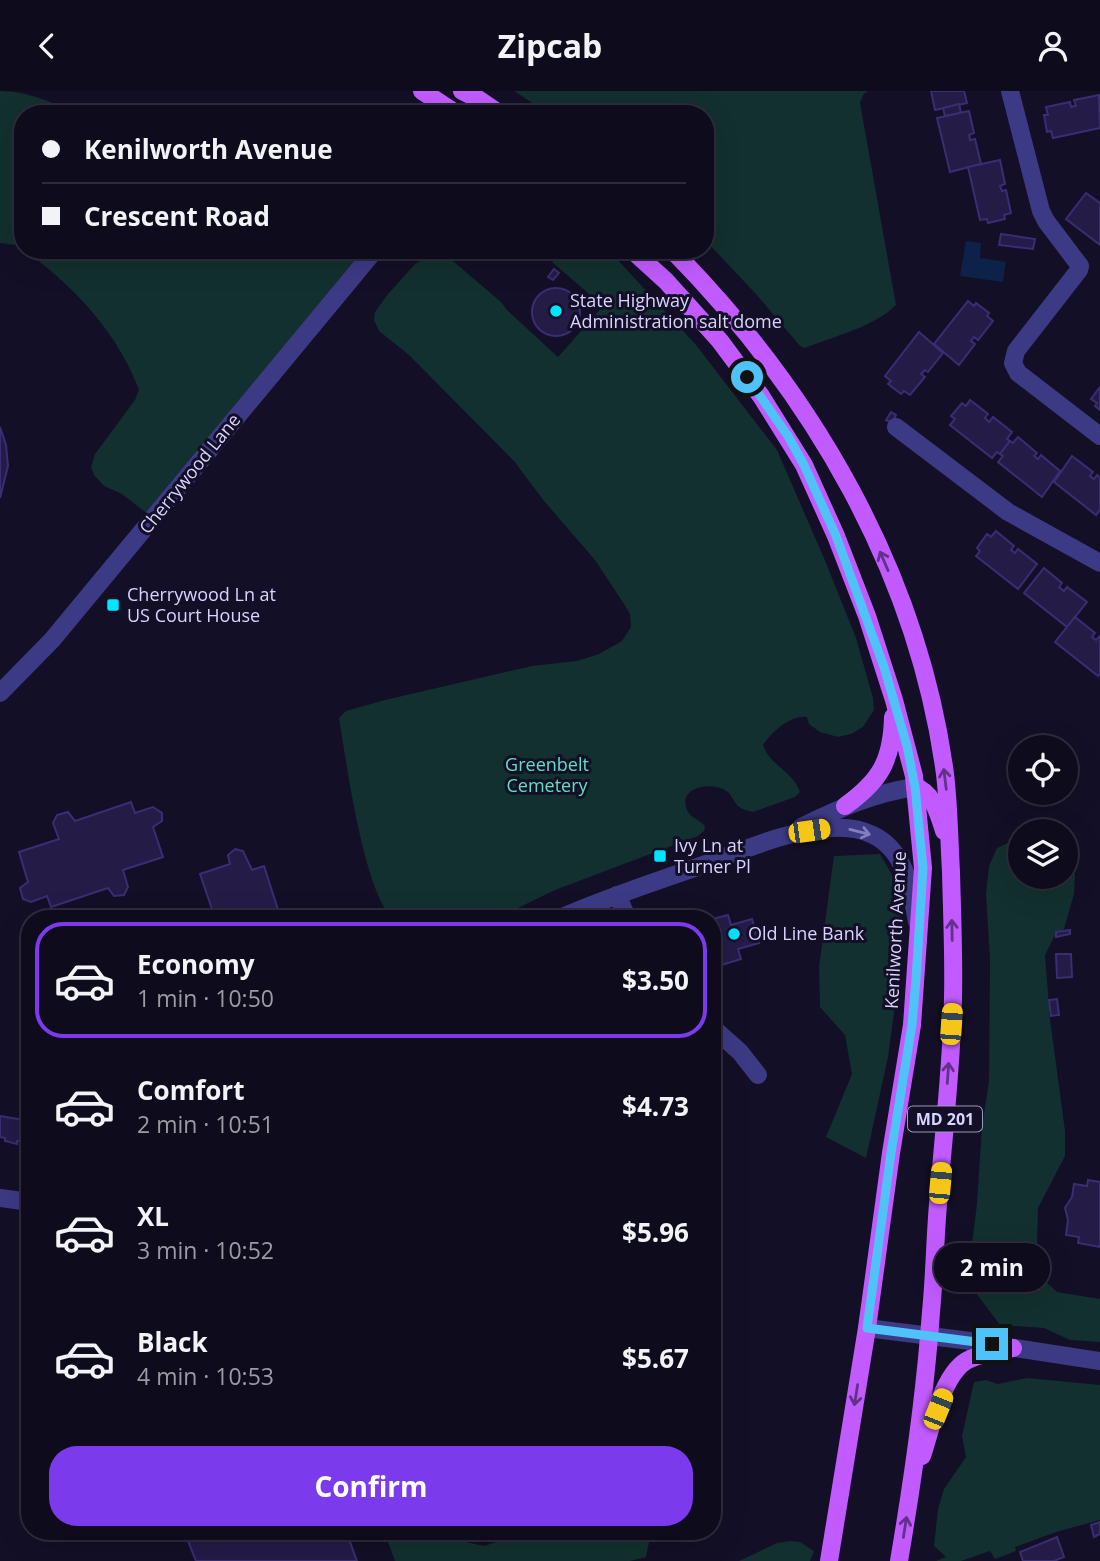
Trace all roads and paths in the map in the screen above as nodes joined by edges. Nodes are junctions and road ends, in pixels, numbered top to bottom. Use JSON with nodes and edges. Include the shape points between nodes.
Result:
{"nodes":[{"id":1,"x":422,"y":91,"type":"edge"},
{"id":2,"x":462,"y":91,"type":"edge"},
{"id":3,"x":1010,"y":91,"type":"edge"},
{"id":4,"x":443,"y":105,"type":"edge"},
{"id":5,"x":484,"y":105,"type":"edge"},
{"id":6,"x":368,"y":259,"type":"edge"},
{"id":7,"x":642,"y":259,"type":"edge"},
{"id":8,"x":680,"y":259,"type":"edge"},
{"id":9,"x":896,"y":428,"type":"dead end"},
{"id":10,"x":1100,"y":436,"type":"edge"},
{"id":11,"x":1100,"y":563,"type":"edge"},
{"id":12,"x":0,"y":693,"type":"edge"},
{"id":13,"x":894,"y":700,"type":"junction"},
{"id":14,"x":915,"y":787,"type":"junction"},
{"id":15,"x":845,"y":806,"type":"junction"},
{"id":16,"x":769,"y":841,"type":"junction"},
{"id":17,"x":950,"y":847,"type":"junction"},
{"id":18,"x":617,"y":895,"type":"junction"},
{"id":19,"x":580,"y":910,"type":"edge"},
{"id":20,"x":624,"y":910,"type":"edge"},
{"id":21,"x":918,"y":929,"type":"junction"},
{"id":22,"x":721,"y":1035,"type":"edge"},
{"id":23,"x":758,"y":1075,"type":"dead end"},
{"id":24,"x":0,"y":1198,"type":"edge"},
{"id":25,"x":21,"y":1201,"type":"edge"},
{"id":26,"x":867,"y":1328,"type":"junction"},
{"id":27,"x":929,"y":1336,"type":"junction"},
{"id":28,"x":1013,"y":1348,"type":"junction"},
{"id":29,"x":1100,"y":1361,"type":"edge"},
{"id":30,"x":910,"y":1492,"type":"junction"},
{"id":31,"x":829,"y":1561,"type":"edge"},
{"id":32,"x":899,"y":1561,"type":"edge"}],
"edges":[{"from":1,"to":4,"type":"main road"},
{"from":2,"to":5,"type":"main road"},
{"from":3,"to":10,"type":"street","via":[[1041,211],[1080,266],[1016,351],[1014,368]]},
{"from":6,"to":12,"type":"street","name":"Cherrywood Lane","via":[[51,640]]},
{"from":7,"to":13,"type":"main road","name":"Kenilworth Avenue","number":"MD 201","via":[[720,341],[788,436],[836,536]]},
{"from":17,"to":8,"type":"main road","number":"MD 201","one_way":true,"via":[[934,712],[907,622],[868,522],[797,399],[736,319]]},
{"from":9,"to":11,"type":"street","via":[[1007,512]]},
{"from":13,"to":14,"type":"main road","name":"Kenilworth Avenue","number":"MD 201"},
{"from":13,"to":15,"type":"main road","via":[[892,739],[883,769]]},
{"from":14,"to":15,"type":"street","via":[[890,790]]},
{"from":14,"to":17,"type":"main road","via":[[933,804]]},
{"from":14,"to":21,"type":"main road","name":"Kenilworth Avenue","number":"MD 201","via":[[923,868]]},
{"from":15,"to":16,"type":"street"},
{"from":16,"to":18,"type":"street"},
{"from":16,"to":21,"type":"street","one_way":true,"via":[[832,827],[874,835],[902,865]]},
{"from":27,"to":17,"type":"main road","number":"MD 201","one_way":true,"via":[[953,998]]},
{"from":18,"to":19,"type":"street"},
{"from":18,"to":20,"type":"street"},
{"from":21,"to":26,"type":"main road","name":"Kenilworth Avenue","number":"MD 201","via":[[912,1025]]},
{"from":22,"to":23,"type":"street"},
{"from":24,"to":25,"type":"street"},
{"from":26,"to":27,"type":"street"},
{"from":26,"to":31,"type":"main road","name":"Kenilworth Avenue","number":"MD 201","one_way":true},
{"from":27,"to":28,"type":"street"},
{"from":27,"to":30,"type":"main road","number":"MD 201"},
{"from":28,"to":29,"type":"street"},
{"from":28,"to":30,"type":"main road","via":[[958,1366]]},
{"from":32,"to":30,"type":"main road","number":"MD 201","one_way":true}]}
